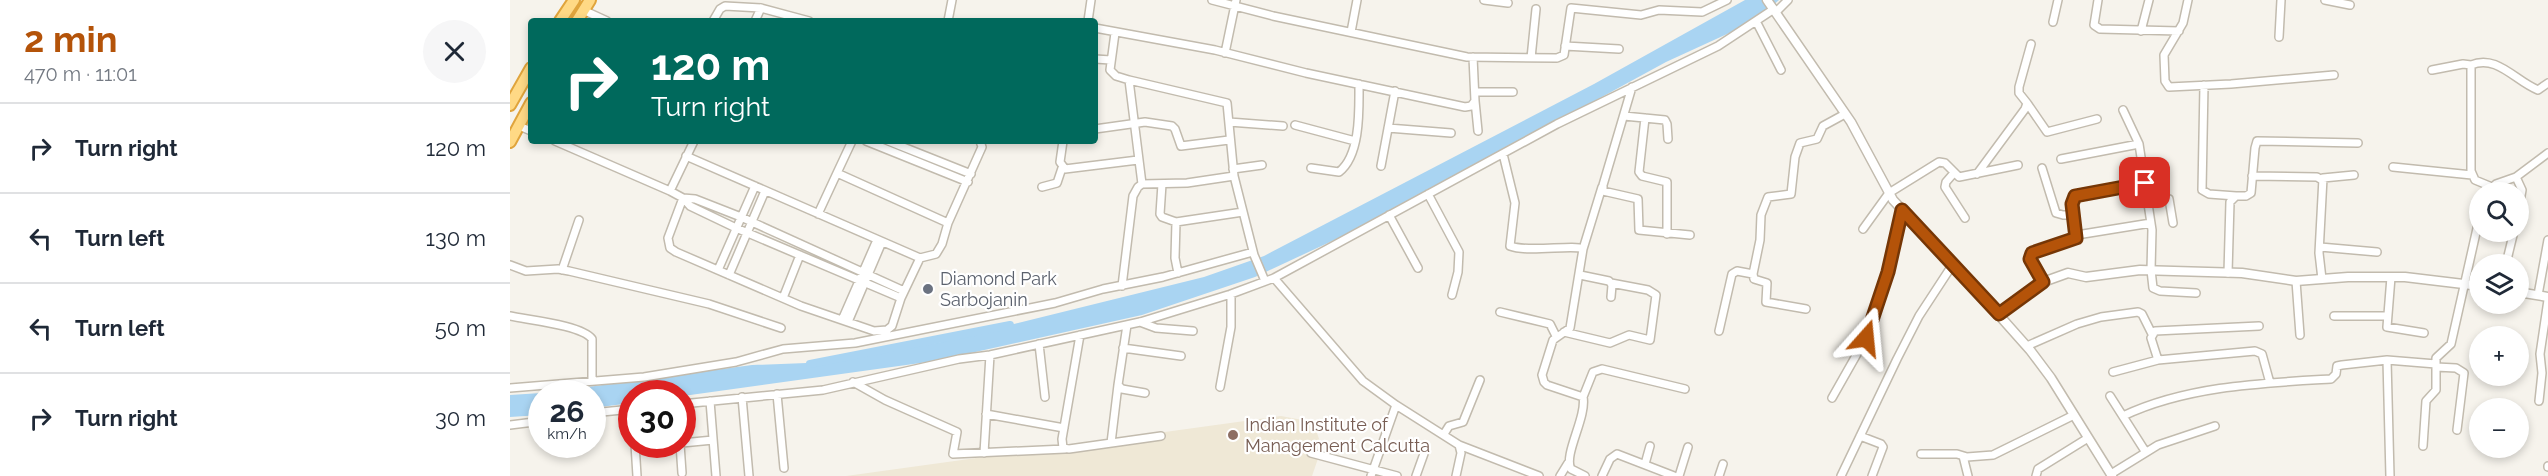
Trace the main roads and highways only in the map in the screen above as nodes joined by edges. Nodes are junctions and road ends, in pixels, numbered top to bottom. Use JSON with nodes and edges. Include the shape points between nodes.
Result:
{"nodes":[{"id":1,"x":574,"y":0,"type":"edge"},
{"id":2,"x":590,"y":0,"type":"edge"},
{"id":3,"x":562,"y":18,"type":"edge"},
{"id":4,"x":579,"y":18,"type":"edge"},
{"id":5,"x":528,"y":73,"type":"edge"},
{"id":6,"x":510,"y":105,"type":"edge"},
{"id":7,"x":528,"y":109,"type":"edge"},
{"id":8,"x":510,"y":142,"type":"edge"}],
"edges":[{"from":1,"to":3,"type":"highway"},
{"from":2,"to":4,"type":"highway"},
{"from":5,"to":6,"type":"highway"},
{"from":7,"to":8,"type":"highway"}]}
